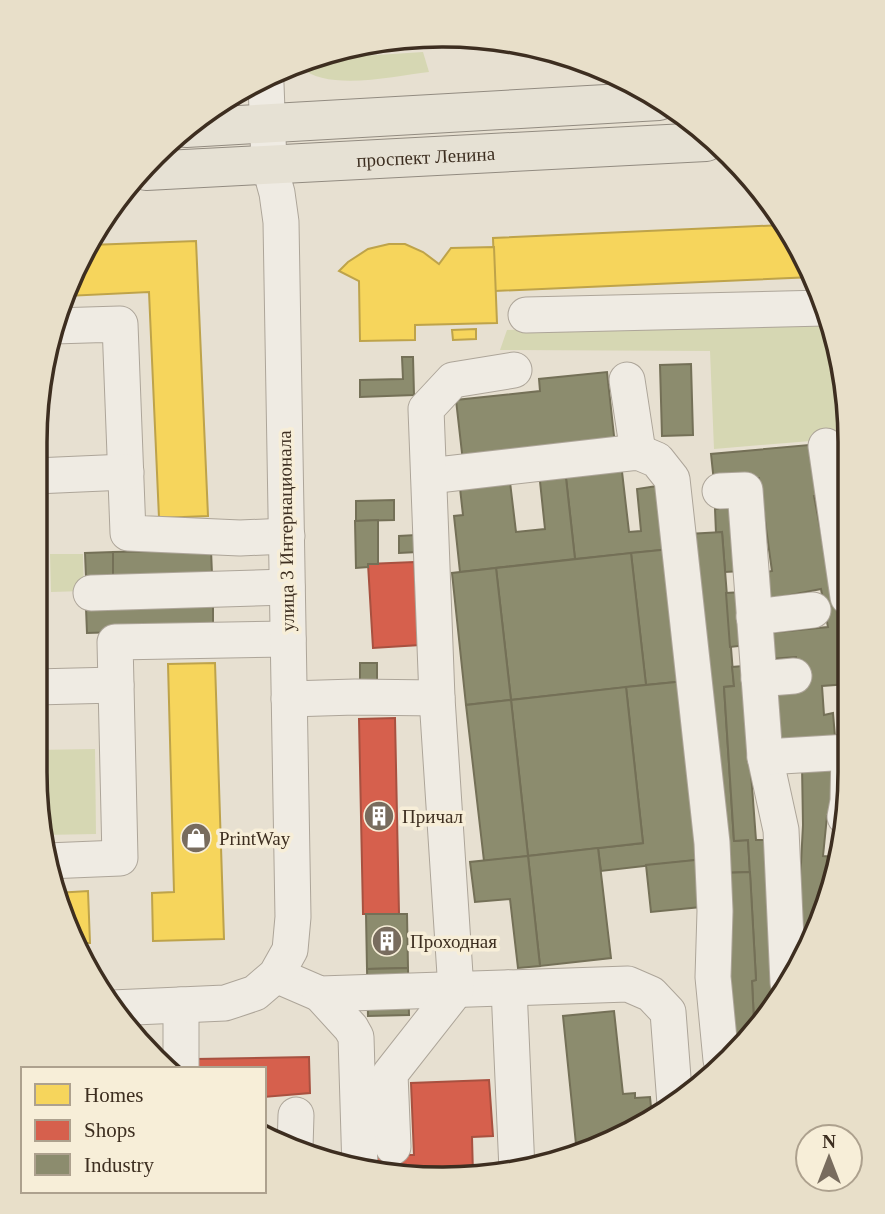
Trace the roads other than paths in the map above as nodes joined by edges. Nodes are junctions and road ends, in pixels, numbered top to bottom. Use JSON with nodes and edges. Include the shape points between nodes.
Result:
{"nodes":[{"id":1,"x":266,"y":89,"type":"edge"},
{"id":2,"x":643,"y":102,"type":"edge"},
{"id":3,"x":268,"y":124,"type":"junction"},
{"id":4,"x":205,"y":127,"type":"edge"},
{"id":5,"x":700,"y":142,"type":"edge"},
{"id":6,"x":269,"y":164,"type":"junction"},
{"id":7,"x":156,"y":170,"type":"edge"},
{"id":8,"x":814,"y":308,"type":"edge"},
{"id":9,"x":526,"y":315,"type":"dead end"},
{"id":10,"x":65,"y":326,"type":"edge"},
{"id":11,"x":514,"y":370,"type":"dead end"},
{"id":12,"x":627,"y":380,"type":"dead end"},
{"id":13,"x":826,"y":446,"type":"dead end"},
{"id":14,"x":638,"y":452,"type":"junction"},
{"id":15,"x":126,"y":472,"type":"junction"},
{"id":16,"x":47,"y":475,"type":"edge"},
{"id":17,"x":429,"y":476,"type":"junction"},
{"id":18,"x":720,"y":491,"type":"dead end"},
{"id":19,"x":838,"y":528,"type":"edge"},
{"id":20,"x":286,"y":536,"type":"junction"},
{"id":21,"x":287,"y":587,"type":"junction"},
{"id":22,"x":91,"y":593,"type":"dead end"},
{"id":23,"x":813,"y":610,"type":"dead end"},
{"id":24,"x":754,"y":617,"type":"junction"},
{"id":25,"x":288,"y":639,"type":"junction"},
{"id":26,"x":794,"y":676,"type":"dead end"},
{"id":27,"x":759,"y":679,"type":"junction"},
{"id":28,"x":116,"y":685,"type":"junction"},
{"id":29,"x":47,"y":687,"type":"edge"},
{"id":30,"x":437,"y":698,"type":"junction"},
{"id":31,"x":289,"y":699,"type":"junction"},
{"id":32,"x":838,"y":752,"type":"edge"},
{"id":33,"x":765,"y":757,"type":"junction"},
{"id":34,"x":58,"y":861,"type":"edge"},
{"id":35,"x":792,"y":955,"type":"edge"},
{"id":36,"x":276,"y":975,"type":"junction"},
{"id":37,"x":509,"y":988,"type":"junction"},
{"id":38,"x":456,"y":990,"type":"junction"},
{"id":39,"x":320,"y":994,"type":"junction"},
{"id":40,"x":181,"y":1004,"type":"junction"},
{"id":41,"x":125,"y":1006,"type":"edge"},
{"id":42,"x":720,"y":1053,"type":"edge"},
{"id":43,"x":181,"y":1067,"type":"edge"},
{"id":44,"x":677,"y":1089,"type":"edge"},
{"id":45,"x":393,"y":1147,"type":"dead end"},
{"id":46,"x":360,"y":1158,"type":"edge"},
{"id":47,"x":517,"y":1160,"type":"edge"}],
"edges":[{"from":1,"to":3,"type":"street","name":"улица 3 Интернационала"},
{"from":2,"to":3,"type":"main road"},
{"from":3,"to":4,"type":"main road"},
{"from":3,"to":6,"type":"street","name":"улица 3 Интернационала"},
{"from":5,"to":6,"type":"main road","name":"проспект Ленина"},
{"from":6,"to":7,"type":"main road","name":"проспект Ленина"},
{"from":6,"to":20,"type":"street","name":"улица 3 Интернационала","via":[[281,222]]},
{"from":8,"to":9,"type":"street"},
{"from":10,"to":15,"type":"street","via":[[120,324]]},
{"from":11,"to":17,"type":"street","via":[[453,380],[426,410]]},
{"from":12,"to":14,"type":"street"},
{"from":13,"to":19,"type":"street"},
{"from":14,"to":17,"type":"street"},
{"from":14,"to":42,"type":"street","via":[[657,460],[672,479],[712,843],[713,976]]},
{"from":15,"to":16,"type":"street"},
{"from":15,"to":20,"type":"street","via":[[128,533]]},
{"from":17,"to":30,"type":"street"},
{"from":18,"to":24,"type":"street","via":[[745,490],[741,581]]},
{"from":20,"to":21,"type":"street","name":"улица 3 Интернационала"},
{"from":21,"to":22,"type":"street"},
{"from":21,"to":25,"type":"street","name":"улица 3 Интернационала"},
{"from":23,"to":24,"type":"street"},
{"from":24,"to":27,"type":"street"},
{"from":25,"to":28,"type":"street","via":[[115,642]]},
{"from":25,"to":31,"type":"street","name":"улица 3 Интернационала"},
{"from":26,"to":27,"type":"street"},
{"from":27,"to":33,"type":"street"},
{"from":28,"to":29,"type":"street"},
{"from":28,"to":34,"type":"street","via":[[120,858]]},
{"from":30,"to":31,"type":"street"},
{"from":30,"to":38,"type":"street"},
{"from":31,"to":36,"type":"street","name":"улица 3 Интернационала","via":[[293,917],[290,950]]},
{"from":32,"to":33,"type":"street"},
{"from":33,"to":35,"type":"street","via":[[781,830]]},
{"from":36,"to":39,"type":"street"},
{"from":36,"to":40,"type":"street","via":[[255,993],[225,1003]]},
{"from":37,"to":38,"type":"street"},
{"from":37,"to":44,"type":"street","via":[[628,984],[651,994],[668,1012]]},
{"from":37,"to":47,"type":"street"},
{"from":38,"to":39,"type":"street"},
{"from":38,"to":45,"type":"street","via":[[390,1074]]},
{"from":39,"to":46,"type":"street","via":[[356,1037]]},
{"from":40,"to":41,"type":"street"},
{"from":40,"to":43,"type":"street"}]}
